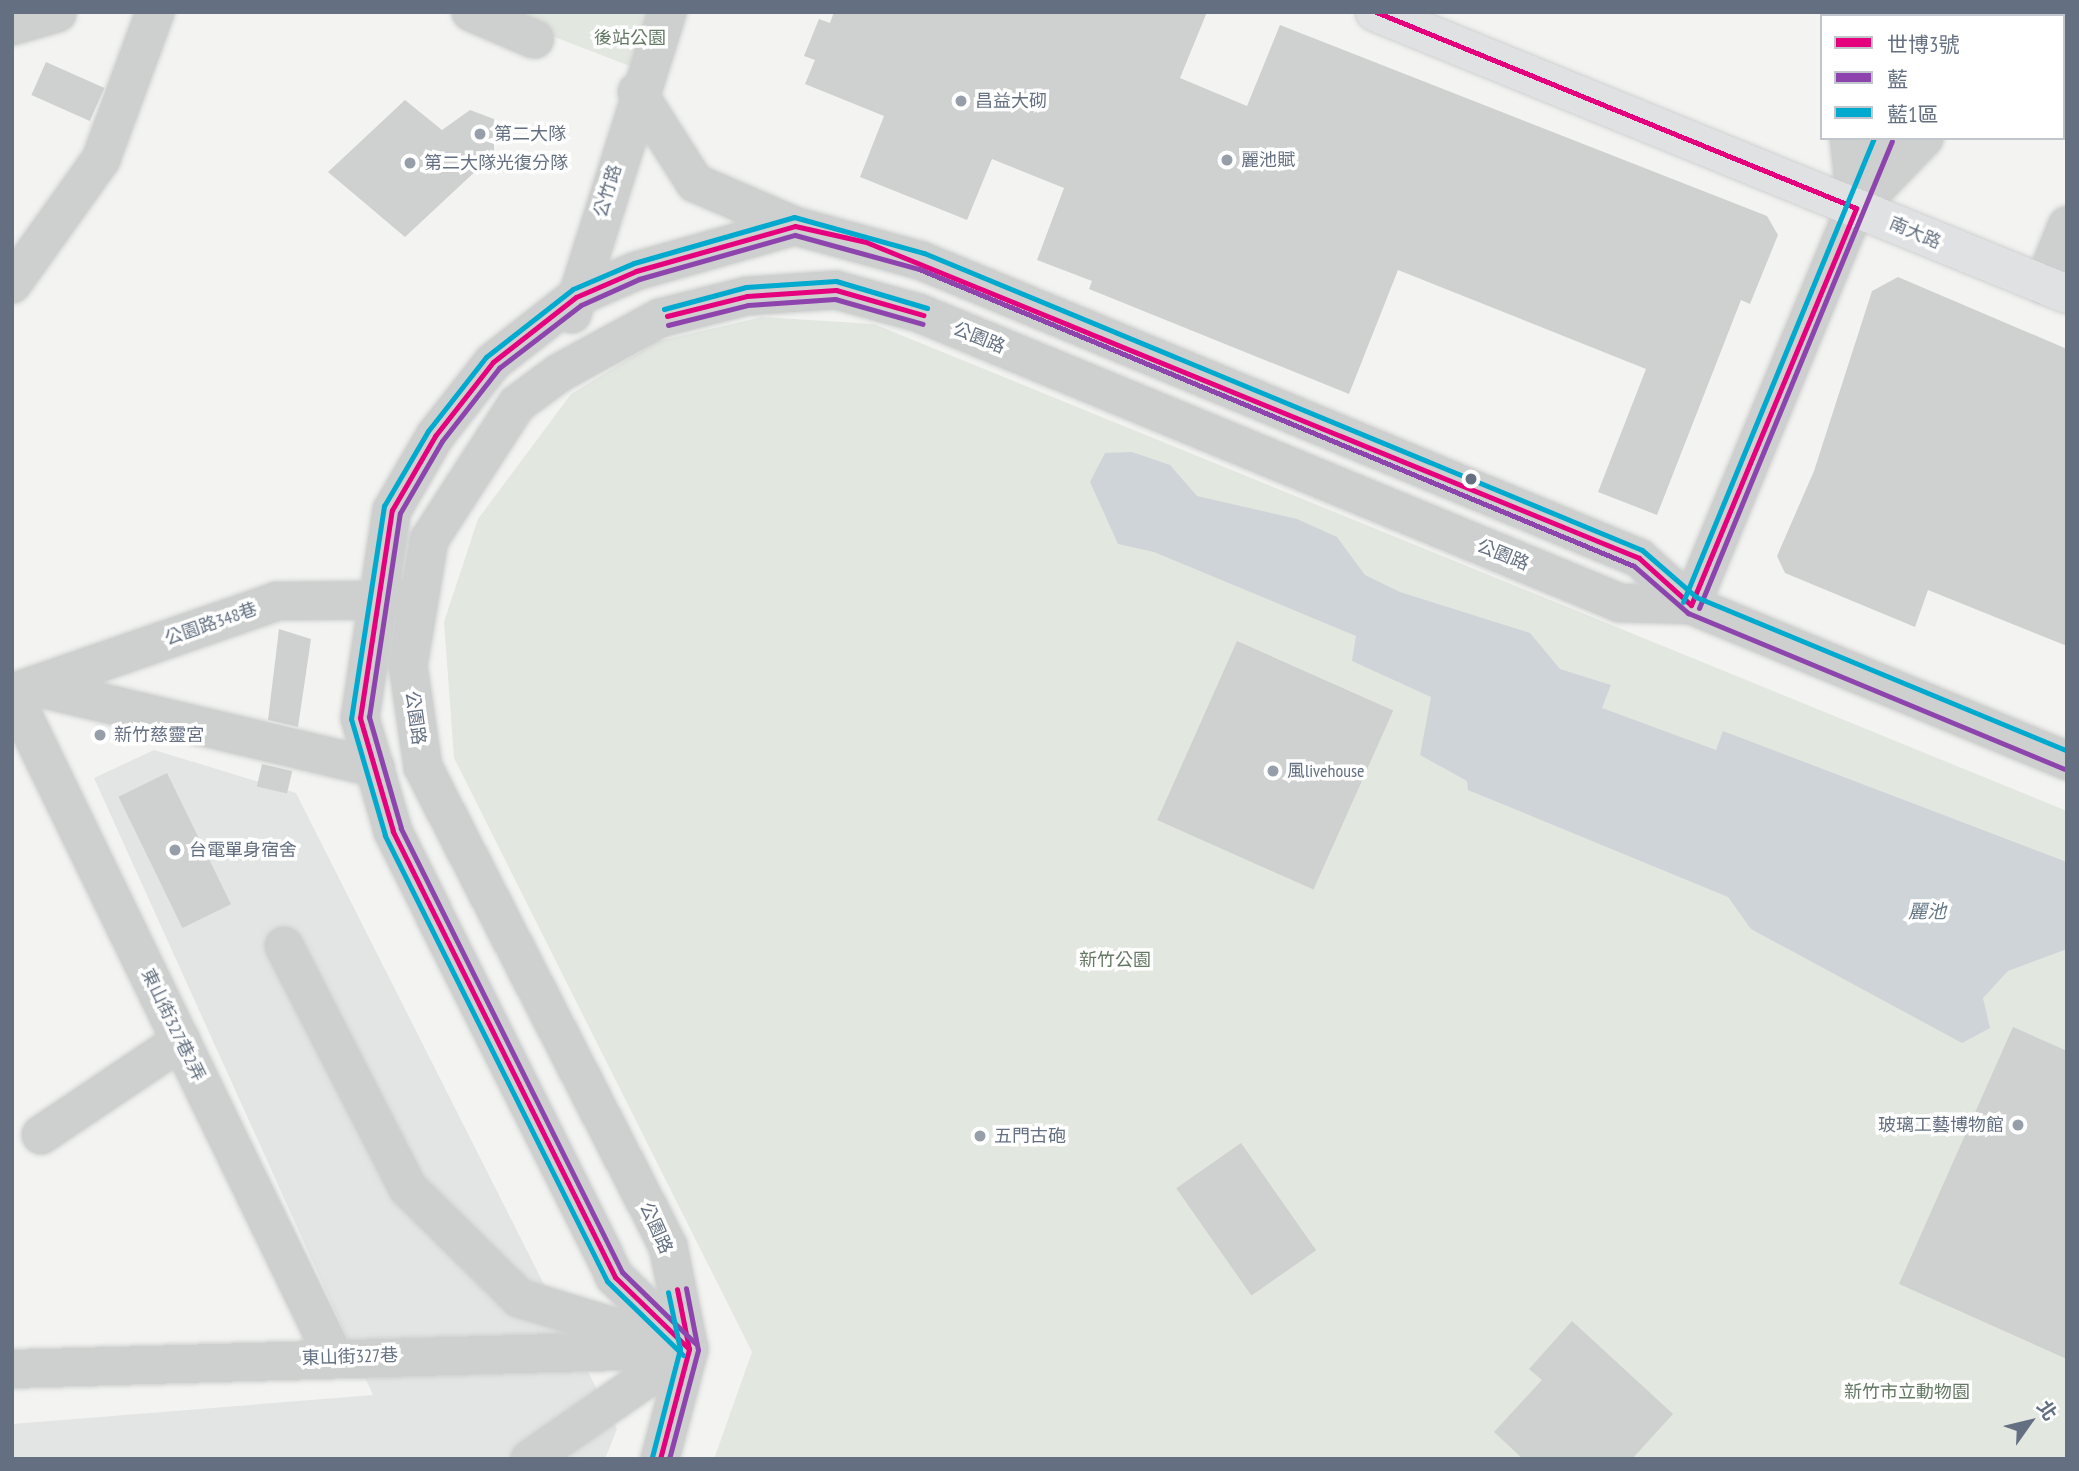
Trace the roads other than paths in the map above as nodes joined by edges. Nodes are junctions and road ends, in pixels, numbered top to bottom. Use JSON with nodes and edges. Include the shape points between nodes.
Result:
{"nodes":[{"id":1,"x":155,"y":12,"type":"edge"},
{"id":2,"x":471,"y":12,"type":"edge"},
{"id":3,"x":667,"y":12,"type":"edge"},
{"id":4,"x":1375,"y":12,"type":"edge"},
{"id":5,"x":57,"y":13,"type":"edge"},
{"id":6,"x":1425,"y":21,"type":"edge"},
{"id":7,"x":12,"y":26,"type":"edge"},
{"id":8,"x":534,"y":39,"type":"dead end"},
{"id":9,"x":637,"y":92,"type":"junction"},
{"id":10,"x":1849,"y":140,"type":"edge"},
{"id":11,"x":1883,"y":140,"type":"edge"},
{"id":12,"x":1922,"y":140,"type":"edge"},
{"id":13,"x":1856,"y":208,"type":"junction"},
{"id":14,"x":795,"y":226,"type":"junction"},
{"id":15,"x":2067,"y":226,"type":"edge"},
{"id":16,"x":12,"y":284,"type":"edge"},
{"id":17,"x":2055,"y":290,"type":"edge"},
{"id":18,"x":576,"y":297,"type":"junction"},
{"id":19,"x":559,"y":373,"type":"junction"},
{"id":20,"x":377,"y":598,"type":"junction"},
{"id":21,"x":417,"y":601,"type":"junction"},
{"id":22,"x":1691,"y":605,"type":"junction"},
{"id":23,"x":19,"y":691,"type":"edge"},
{"id":24,"x":2067,"y":761,"type":"edge"},
{"id":25,"x":375,"y":768,"type":"junction"},
{"id":26,"x":284,"y":946,"type":"dead end"},
{"id":27,"x":181,"y":1041,"type":"junction"},
{"id":28,"x":41,"y":1135,"type":"dead end"},
{"id":29,"x":689,"y":1349,"type":"junction"},
{"id":30,"x":334,"y":1357,"type":"junction"},
{"id":31,"x":12,"y":1369,"type":"edge"},
{"id":32,"x":530,"y":1459,"type":"edge"},
{"id":33,"x":660,"y":1459,"type":"edge"}],
"edges":[{"from":1,"to":16,"type":"street","via":[[101,159]]},
{"from":2,"to":8,"type":"street"},
{"from":3,"to":9,"type":"street","name":"公竹路"},
{"from":4,"to":6,"type":"main road","name":"南大路"},
{"from":5,"to":7,"type":"street"},
{"from":6,"to":13,"type":"main road","name":"南大路"},
{"from":9,"to":14,"type":"street","name":"公園路","via":[[695,183]]},
{"from":9,"to":18,"type":"street","name":"公竹路"},
{"from":10,"to":13,"type":"street"},
{"from":11,"to":13,"type":"street"},
{"from":12,"to":13,"type":"street"},
{"from":13,"to":17,"type":"main road","name":"南大路"},
{"from":13,"to":22,"type":"street"},
{"from":14,"to":18,"type":"street","via":[[636,271]]},
{"from":14,"to":22,"type":"street","name":"公園路","via":[[922,261],[1626,552]]},
{"from":15,"to":17,"type":"street"},
{"from":18,"to":19,"type":"street","name":"公竹路"},
{"from":18,"to":20,"type":"street","via":[[493,362],[435,436],[392,510]]},
{"from":19,"to":21,"type":"street","name":"公園路","via":[[517,404],[429,540]]},
{"from":19,"to":22,"type":"street","name":"公園路","via":[[660,318],[747,296],[836,290],[919,313],[1620,603]]},
{"from":20,"to":21,"type":"street","name":"公園路348巷"},
{"from":20,"to":23,"type":"street","name":"公園路348巷","via":[[277,601]]},
{"from":20,"to":25,"type":"street","via":[[360,718]]},
{"from":21,"to":29,"type":"street","name":"公園路","via":[[407,659],[423,767],[668,1246]]},
{"from":22,"to":24,"type":"street","name":"公園路"},
{"from":23,"to":25,"type":"street"},
{"from":23,"to":27,"type":"street","name":"東山街327巷2弄"},
{"from":25,"to":29,"type":"street","via":[[393,831],[615,1277]]},
{"from":26,"to":29,"type":"street","via":[[408,1188],[426,1206],[519,1298]]},
{"from":27,"to":28,"type":"street"},
{"from":27,"to":30,"type":"street","name":"東山街327巷2弄"},
{"from":29,"to":30,"type":"street","name":"東山街327巷"},
{"from":29,"to":32,"type":"street"},
{"from":29,"to":33,"type":"street"},
{"from":30,"to":31,"type":"street","name":"東山街327巷"}]}
